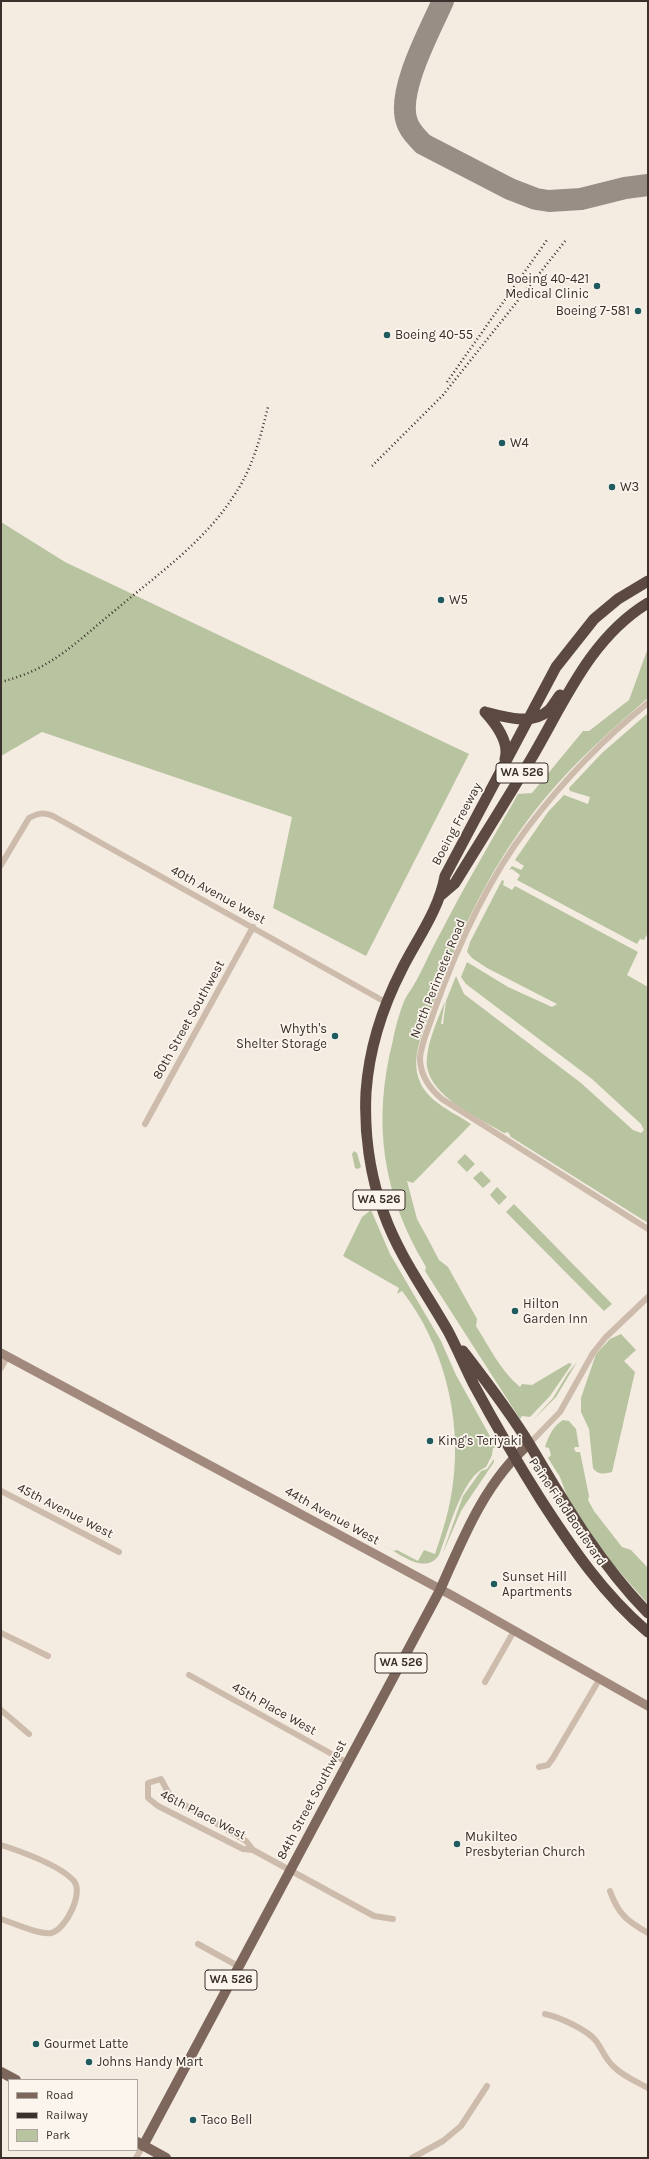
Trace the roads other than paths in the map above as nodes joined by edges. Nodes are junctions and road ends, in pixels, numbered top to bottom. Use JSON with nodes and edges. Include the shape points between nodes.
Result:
{"nodes":[{"id":1,"x":648,"y":581,"type":"edge"},
{"id":2,"x":648,"y":603,"type":"edge"},
{"id":3,"x":587,"y":660,"type":"junction"},
{"id":4,"x":648,"y":703,"type":"edge"},
{"id":5,"x":527,"y":719,"type":"junction"},
{"id":6,"x":503,"y":765,"type":"junction"},
{"id":7,"x":1,"y":865,"type":"edge"},
{"id":8,"x":441,"y":895,"type":"junction"},
{"id":9,"x":253,"y":927,"type":"junction"},
{"id":10,"x":387,"y":1003,"type":"junction"},
{"id":11,"x":145,"y":1124,"type":"dead end"},
{"id":12,"x":648,"y":1229,"type":"edge"},
{"id":13,"x":648,"y":1297,"type":"edge"},
{"id":14,"x":448,"y":1332,"type":"junction"},
{"id":15,"x":4,"y":1355,"type":"edge"},
{"id":16,"x":1,"y":1368,"type":"edge"},
{"id":17,"x":530,"y":1444,"type":"junction"},
{"id":18,"x":513,"y":1458,"type":"junction"},
{"id":19,"x":1,"y":1491,"type":"edge"},
{"id":20,"x":119,"y":1552,"type":"dead end"},
{"id":21,"x":440,"y":1590,"type":"junction"},
{"id":22,"x":648,"y":1613,"type":"edge"},
{"id":23,"x":514,"y":1631,"type":"junction"},
{"id":24,"x":648,"y":1632,"type":"edge"},
{"id":25,"x":1,"y":1633,"type":"edge"},
{"id":26,"x":48,"y":1656,"type":"dead end"},
{"id":27,"x":189,"y":1675,"type":"dead end"},
{"id":28,"x":600,"y":1680,"type":"junction"},
{"id":29,"x":485,"y":1682,"type":"dead end"},
{"id":30,"x":648,"y":1706,"type":"edge"},
{"id":31,"x":1,"y":1710,"type":"edge"},
{"id":32,"x":29,"y":1734,"type":"dead end"},
{"id":33,"x":348,"y":1763,"type":"junction"},
{"id":34,"x":539,"y":1768,"type":"dead end"},
{"id":35,"x":1,"y":1845,"type":"edge"},
{"id":36,"x":254,"y":1850,"type":"junction"},
{"id":37,"x":290,"y":1871,"type":"junction"},
{"id":38,"x":610,"y":1891,"type":"dead end"},
{"id":39,"x":1,"y":1919,"type":"edge"},
{"id":40,"x":393,"y":1919,"type":"dead end"},
{"id":41,"x":648,"y":1933,"type":"edge"},
{"id":42,"x":198,"y":1944,"type":"dead end"},
{"id":43,"x":238,"y":1966,"type":"junction"},
{"id":44,"x":545,"y":2014,"type":"dead end"},
{"id":45,"x":1,"y":2072,"type":"edge"},
{"id":46,"x":14,"y":2079,"type":"edge"},
{"id":47,"x":488,"y":2086,"type":"dead end"},
{"id":48,"x":648,"y":2088,"type":"edge"},
{"id":49,"x":140,"y":2144,"type":"edge"},
{"id":50,"x":136,"y":2158,"type":"edge"},
{"id":51,"x":166,"y":2158,"type":"edge"},
{"id":52,"x":412,"y":2158,"type":"edge"}],
"edges":[{"from":1,"to":5,"type":"highway","name":"Boeing Freeway","number":"WA 526","via":[[618,599],[594,619],[573,642],[556,666]]},
{"from":2,"to":3,"type":"highway","name":"Boeing Freeway","number":"WA 526","via":[[622,622]]},
{"from":3,"to":5,"type":"highway","via":[[549,710]]},
{"from":3,"to":8,"type":"highway","name":"Boeing Freeway","number":"WA 526","via":[[531,759],[455,883]]},
{"from":4,"to":12,"type":"street","name":"North Perimeter Road","via":[[600,745],[560,787],[524,834],[476,912],[433,1015],[420,1058],[426,1082],[442,1099]]},
{"from":5,"to":6,"type":"highway","name":"Boeing Freeway","number":"WA 526"},
{"from":5,"to":6,"type":"highway","via":[[508,718],[485,712],[500,732],[505,744],[507,751]]},
{"from":6,"to":8,"type":"highway","name":"Boeing Freeway","number":"WA 526","via":[[445,876]]},
{"from":7,"to":9,"type":"street","name":"40th Avenue West","via":[[29,818],[45,813]]},
{"from":8,"to":10,"type":"highway","number":"WA 526"},
{"from":9,"to":10,"type":"street","name":"40th Avenue West"},
{"from":9,"to":11,"type":"street","name":"80th Street Southwest"},
{"from":10,"to":14,"type":"highway","number":"WA 526","via":[[372,1052],[366,1091],[366,1122],[375,1186],[401,1254]]},
{"from":13,"to":17,"type":"street","name":"84th Street Southwest","via":[[604,1338],[587,1362],[560,1412]]},
{"from":14,"to":17,"type":"highway","number":"WA 526"},
{"from":14,"to":18,"type":"highway","number":"WA 526"},
{"from":15,"to":16,"type":"street"},
{"from":15,"to":21,"type":"street","name":"44th Avenue West"},
{"from":17,"to":18,"type":"main road","name":"84th Street Southwest","number":"WA 526"},
{"from":17,"to":22,"type":"highway","name":"Paine Field Boulevard","via":[[584,1536]]},
{"from":18,"to":21,"type":"main road","name":"84th Street Southwest","number":"WA 526","via":[[484,1498]]},
{"from":18,"to":24,"type":"highway","name":"Paine Field Boulevard","via":[[595,1579],[633,1620]]},
{"from":19,"to":20,"type":"street","name":"45th Avenue West"},
{"from":21,"to":23,"type":"street","name":"44th Avenue West"},
{"from":21,"to":33,"type":"main road","name":"84th Street Southwest","number":"WA 526"},
{"from":23,"to":28,"type":"street","name":"44th Avenue West"},
{"from":23,"to":29,"type":"street"},
{"from":25,"to":26,"type":"street"},
{"from":27,"to":33,"type":"street","name":"45th Place West"},
{"from":28,"to":30,"type":"street","name":"44th Avenue West"},
{"from":28,"to":34,"type":"street","via":[[553,1758],[548,1765]]},
{"from":31,"to":32,"type":"street"},
{"from":33,"to":37,"type":"main road","name":"84th Street Southwest","number":"WA 526"},
{"from":35,"to":39,"type":"street","via":[[23,1852],[66,1874],[73,1880],[78,1892],[59,1930],[41,1932]]},
{"from":36,"to":36,"type":"street","name":"46th Place West","via":[[243,1849],[158,1806],[148,1798],[148,1784],[161,1779],[170,1796],[246,1841]]},
{"from":36,"to":37,"type":"street","name":"46th Place West"},
{"from":37,"to":40,"type":"street","name":"46th Place West","via":[[374,1916]]},
{"from":37,"to":43,"type":"main road","name":"84th Street Southwest","number":"WA 526"},
{"from":38,"to":41,"type":"street","via":[[621,1914]]},
{"from":42,"to":43,"type":"street"},
{"from":43,"to":49,"type":"main road","name":"84th Street Southwest","number":"WA 526"},
{"from":44,"to":48,"type":"street","via":[[557,2016],[589,2034],[596,2040],[612,2065],[622,2074]]},
{"from":45,"to":46,"type":"main road"},
{"from":47,"to":52,"type":"street","via":[[461,2126],[444,2141]]},
{"from":49,"to":50,"type":"street","name":"84th Street Southwest"},
{"from":49,"to":51,"type":"main road"}]}
